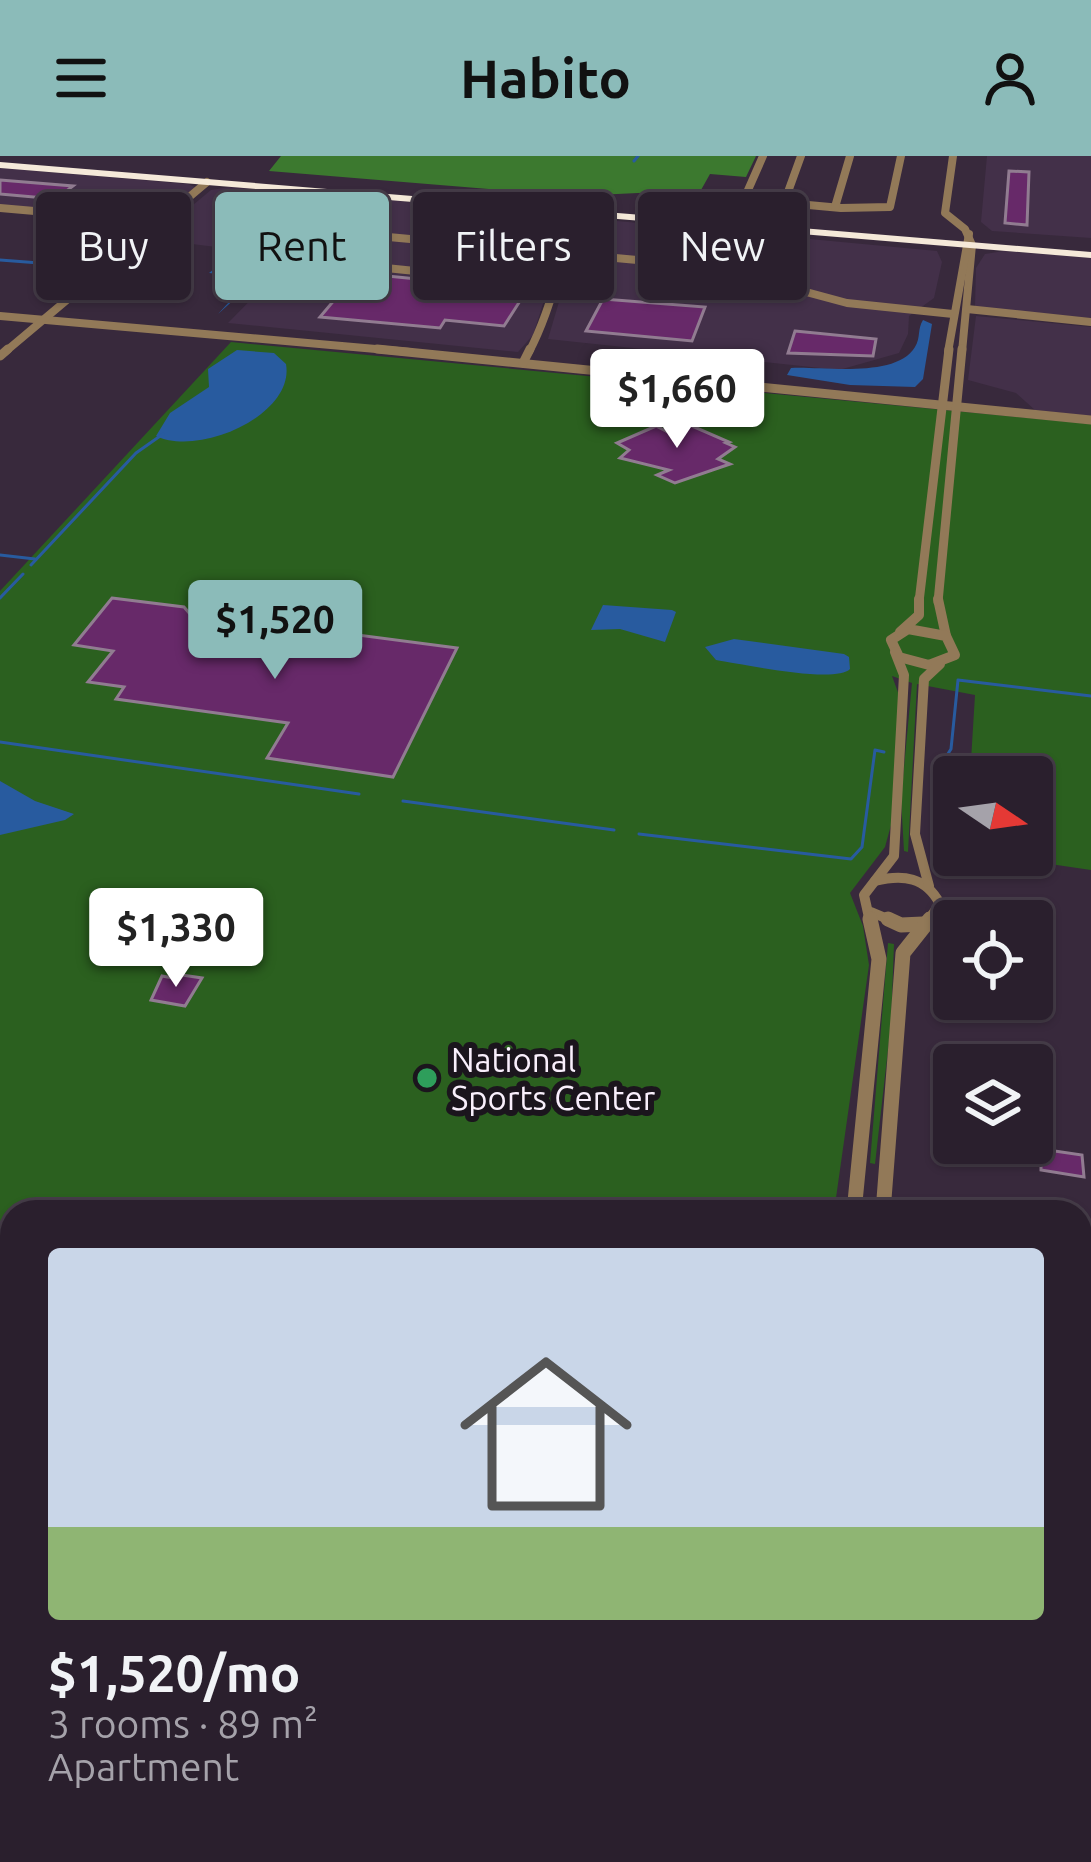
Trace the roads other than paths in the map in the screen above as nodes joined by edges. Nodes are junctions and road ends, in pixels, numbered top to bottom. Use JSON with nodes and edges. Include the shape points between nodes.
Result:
{"nodes":[{"id":1,"x":17,"y":156,"type":"edge"},
{"id":2,"x":763,"y":156,"type":"edge"},
{"id":3,"x":801,"y":156,"type":"edge"},
{"id":4,"x":850,"y":156,"type":"edge"},
{"id":5,"x":901,"y":156,"type":"edge"},
{"id":6,"x":953,"y":156,"type":"edge"},
{"id":7,"x":0,"y":165,"type":"edge"},
{"id":8,"x":207,"y":182,"type":"junction"},
{"id":9,"x":747,"y":192,"type":"edge"},
{"id":10,"x":788,"y":192,"type":"edge"},
{"id":11,"x":191,"y":196,"type":"edge"},
{"id":12,"x":413,"y":199,"type":"edge"},
{"id":13,"x":807,"y":204,"type":"edge"},
{"id":14,"x":638,"y":207,"type":"edge"},
{"id":15,"x":835,"y":207,"type":"junction"},
{"id":16,"x":0,"y":208,"type":"edge"},
{"id":17,"x":36,"y":211,"type":"edge"},
{"id":18,"x":614,"y":216,"type":"edge"},
{"id":19,"x":807,"y":223,"type":"edge"},
{"id":20,"x":892,"y":238,"type":"junction"},
{"id":21,"x":968,"y":241,"type":"junction"},
{"id":22,"x":413,"y":242,"type":"edge"},
{"id":23,"x":1091,"y":244,"type":"edge"},
{"id":24,"x":1015,"y":248,"type":"junction"},
{"id":25,"x":1091,"y":255,"type":"edge"},
{"id":26,"x":614,"y":259,"type":"edge"},
{"id":27,"x":966,"y":264,"type":"junction"},
{"id":28,"x":413,"y":270,"type":"edge"},
{"id":29,"x":809,"y":294,"type":"junction"},
{"id":30,"x":956,"y":295,"type":"junction"},
{"id":31,"x":68,"y":300,"type":"edge"},
{"id":32,"x":551,"y":300,"type":"edge"},
{"id":33,"x":967,"y":309,"type":"junction"},
{"id":34,"x":953,"y":314,"type":"junction"},
{"id":35,"x":0,"y":316,"type":"edge"},
{"id":36,"x":43,"y":321,"type":"junction"},
{"id":37,"x":1091,"y":322,"type":"edge"},
{"id":38,"x":0,"y":356,"type":"edge"},
{"id":39,"x":948,"y":357,"type":"junction"},
{"id":40,"x":523,"y":363,"type":"junction"},
{"id":41,"x":879,"y":399,"type":"junction"},
{"id":42,"x":941,"y":406,"type":"junction"},
{"id":43,"x":958,"y":407,"type":"junction"},
{"id":44,"x":1091,"y":420,"type":"edge"},
{"id":45,"x":900,"y":632,"type":"junction"},
{"id":46,"x":946,"y":636,"type":"junction"},
{"id":47,"x":895,"y":652,"type":"junction"},
{"id":48,"x":940,"y":664,"type":"junction"},
{"id":49,"x":875,"y":881,"type":"junction"},
{"id":50,"x":929,"y":886,"type":"junction"},
{"id":51,"x":871,"y":912,"type":"junction"},
{"id":52,"x":922,"y":924,"type":"junction"},
{"id":53,"x":855,"y":1200,"type":"edge"},
{"id":54,"x":884,"y":1200,"type":"edge"}],
"edges":[{"from":1,"to":14,"type":"highway"},
{"from":2,"to":9,"type":"street"},
{"from":3,"to":10,"type":"street"},
{"from":4,"to":15,"type":"street"},
{"from":5,"to":15,"type":"street","via":[[890,207]]},
{"from":6,"to":21,"type":"street","via":[[945,212]]},
{"from":7,"to":8,"type":"highway"},
{"from":8,"to":11,"type":"street"},
{"from":8,"to":12,"type":"highway"},
{"from":13,"to":15,"type":"street"},
{"from":16,"to":17,"type":"street"},
{"from":18,"to":20,"type":"highway"},
{"from":19,"to":21,"type":"highway"},
{"from":20,"to":21,"type":"highway"},
{"from":20,"to":27,"type":"highway","via":[[940,246]]},
{"from":21,"to":23,"type":"highway"},
{"from":21,"to":24,"type":"highway"},
{"from":21,"to":27,"type":"street"},
{"from":22,"to":28,"type":"street","via":[[350,236],[326,262]]},
{"from":24,"to":25,"type":"highway"},
{"from":24,"to":27,"type":"highway","via":[[981,252]]},
{"from":26,"to":29,"type":"street","via":[[713,267]]},
{"from":27,"to":30,"type":"street"},
{"from":27,"to":33,"type":"street"},
{"from":29,"to":30,"type":"street","via":[[934,304]]},
{"from":29,"to":34,"type":"street"},
{"from":30,"to":34,"type":"street"},
{"from":31,"to":36,"type":"street"},
{"from":32,"to":40,"type":"street"},
{"from":33,"to":37,"type":"street"},
{"from":33,"to":43,"type":"street"},
{"from":34,"to":39,"type":"street"},
{"from":35,"to":36,"type":"street"},
{"from":36,"to":38,"type":"street"},
{"from":36,"to":40,"type":"street"},
{"from":39,"to":41,"type":"street","via":[[928,396]]},
{"from":39,"to":42,"type":"street"},
{"from":40,"to":41,"type":"street"},
{"from":41,"to":42,"type":"street"},
{"from":42,"to":43,"type":"street"},
{"from":42,"to":45,"type":"street","via":[[919,615]]},
{"from":43,"to":44,"type":"street"},
{"from":43,"to":46,"type":"street","via":[[937,608]]},
{"from":45,"to":46,"type":"street"},
{"from":45,"to":47,"type":"street","via":[[891,640]]},
{"from":46,"to":48,"type":"street","via":[[955,655]]},
{"from":47,"to":48,"type":"street"},
{"from":47,"to":49,"type":"street","via":[[904,675],[893,856]]},
{"from":48,"to":50,"type":"street","via":[[924,680],[915,834]]},
{"from":49,"to":50,"type":"street","via":[[896,876]]},
{"from":49,"to":51,"type":"street","via":[[865,895]]},
{"from":50,"to":52,"type":"street","via":[[939,910]]},
{"from":51,"to":52,"type":"street","via":[[889,923]]},
{"from":51,"to":53,"type":"street","via":[[879,959]]},
{"from":52,"to":54,"type":"street","via":[[903,953]]}]}
